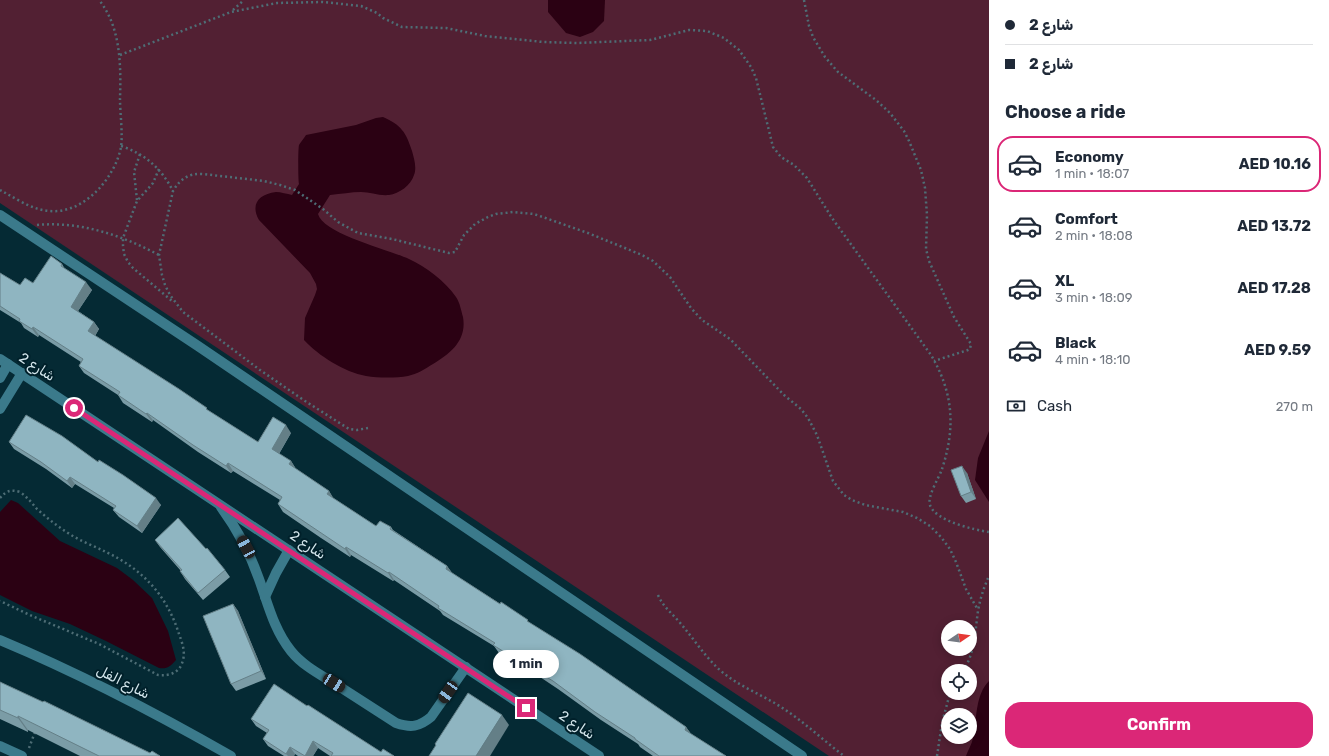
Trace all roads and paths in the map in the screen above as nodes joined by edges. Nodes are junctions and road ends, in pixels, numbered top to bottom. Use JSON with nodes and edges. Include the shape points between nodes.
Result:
{"nodes":[{"id":1,"x":99,"y":0,"type":"edge"},
{"id":2,"x":244,"y":0,"type":"edge"},
{"id":3,"x":804,"y":0,"type":"edge"},
{"id":4,"x":231,"y":12,"type":"junction"},
{"id":5,"x":120,"y":55,"type":"junction"},
{"id":6,"x":121,"y":146,"type":"junction"},
{"id":7,"x":140,"y":154,"type":"junction"},
{"id":8,"x":159,"y":169,"type":"junction"},
{"id":9,"x":0,"y":190,"type":"edge"},
{"id":10,"x":173,"y":191,"type":"junction"},
{"id":11,"x":137,"y":201,"type":"junction"},
{"id":12,"x":0,"y":215,"type":"edge"},
{"id":13,"x":18,"y":227,"type":"junction"},
{"id":14,"x":123,"y":238,"type":"junction"},
{"id":15,"x":159,"y":255,"type":"junction"},
{"id":16,"x":176,"y":304,"type":"junction"},
{"id":17,"x":934,"y":361,"type":"junction"},
{"id":18,"x":4,"y":362,"type":"edge"},
{"id":19,"x":22,"y":373,"type":"junction"},
{"id":20,"x":0,"y":378,"type":"edge"},
{"id":21,"x":0,"y":409,"type":"edge"},
{"id":22,"x":368,"y":428,"type":"dead end"},
{"id":23,"x":0,"y":498,"type":"edge"},
{"id":24,"x":217,"y":502,"type":"junction"},
{"id":25,"x":989,"y":532,"type":"edge"},
{"id":26,"x":289,"y":550,"type":"junction"},
{"id":27,"x":989,"y":576,"type":"edge"},
{"id":28,"x":658,"y":596,"type":"dead end"},
{"id":29,"x":265,"y":597,"type":"junction"},
{"id":30,"x":0,"y":601,"type":"edge"},
{"id":31,"x":978,"y":610,"type":"junction"},
{"id":32,"x":0,"y":640,"type":"edge"},
{"id":33,"x":966,"y":664,"type":"edge"},
{"id":34,"x":466,"y":667,"type":"junction"},
{"id":35,"x":948,"y":700,"type":"edge"},
{"id":36,"x":37,"y":727,"type":"edge"},
{"id":37,"x":0,"y":746,"type":"edge"},
{"id":38,"x":25,"y":752,"type":"edge"},
{"id":39,"x":231,"y":756,"type":"edge"},
{"id":40,"x":599,"y":756,"type":"edge"},
{"id":41,"x":802,"y":756,"type":"edge"},
{"id":42,"x":844,"y":756,"type":"edge"},
{"id":43,"x":938,"y":756,"type":"edge"}],
"edges":[{"from":1,"to":5,"type":"path","via":[[106,8]]},
{"from":2,"to":4,"type":"path"},
{"from":3,"to":17,"type":"path","via":[[813,37],[825,57],[838,72],[883,106],[897,121],[909,141],[920,170],[927,202],[927,254],[954,317],[971,344],[968,350]]},
{"from":4,"to":5,"type":"path"},
{"from":4,"to":17,"type":"path","via":[[277,3],[323,2],[361,6],[402,27],[446,28],[485,36],[543,42],[650,40],[698,30],[724,38],[739,50],[756,78],[773,147],[807,178],[832,218]]},
{"from":5,"to":6,"type":"path"},
{"from":6,"to":7,"type":"path"},
{"from":6,"to":9,"type":"path","via":[[117,160],[103,186],[86,200],[66,210],[50,211],[38,208]]},
{"from":7,"to":8,"type":"path"},
{"from":7,"to":11,"type":"path","via":[[134,172]]},
{"from":8,"to":10,"type":"path"},
{"from":8,"to":11,"type":"path","via":[[153,182]]},
{"from":10,"to":15,"type":"path"},
{"from":10,"to":31,"type":"path","via":[[182,179],[196,174],[264,181],[295,190],[338,222],[358,233],[451,254],[456,251],[464,235],[481,220],[504,212],[524,212],[588,233],[642,255],[653,261],[670,277],[702,320],[730,339],[801,409],[813,426],[833,481],[844,495],[865,506],[903,512],[917,518],[941,537],[950,549],[966,589]]},
{"from":11,"to":14,"type":"path"},
{"from":12,"to":13,"type":"street"},
{"from":13,"to":14,"type":"path","via":[[82,227]]},
{"from":13,"to":41,"type":"street","via":[[198,346]]},
{"from":14,"to":15,"type":"path"},
{"from":14,"to":16,"type":"path","via":[[124,254],[133,268]]},
{"from":15,"to":16,"type":"path","via":[[163,280]]},
{"from":16,"to":22,"type":"path","via":[[260,370],[312,406],[349,429]]},
{"from":17,"to":25,"type":"path","via":[[945,384],[949,400],[950,428],[946,455],[930,497],[930,506],[935,513],[951,521]]},
{"from":18,"to":19,"type":"street","name":"شارع 2"},
{"from":18,"to":20,"type":"street"},
{"from":19,"to":21,"type":"street"},
{"from":19,"to":24,"type":"street","name":"شارع 2"},
{"from":23,"to":30,"type":"path","via":[[10,490],[20,492],[53,523],[82,541],[122,560],[154,586],[167,605],[176,626],[183,646],[182,665],[176,672],[167,676],[158,675],[99,644]]},
{"from":24,"to":26,"type":"street","name":"شارع 2"},
{"from":24,"to":29,"type":"street","via":[[246,547]]},
{"from":26,"to":29,"type":"street"},
{"from":26,"to":34,"type":"street","name":"شارع 2"},
{"from":27,"to":31,"type":"path"},
{"from":28,"to":42,"type":"path","via":[[722,672],[770,699]]},
{"from":29,"to":34,"type":"street","via":[[276,627],[299,660],[405,726],[419,725],[431,717]]},
{"from":31,"to":33,"type":"path","via":[[973,645]]},
{"from":32,"to":39,"type":"street","name":"شارع الفل","via":[[71,671]]},
{"from":34,"to":40,"type":"street","name":"شارع 2"},
{"from":35,"to":43,"type":"path"},
{"from":36,"to":38,"type":"path"},
{"from":37,"to":38,"type":"street"}]}
